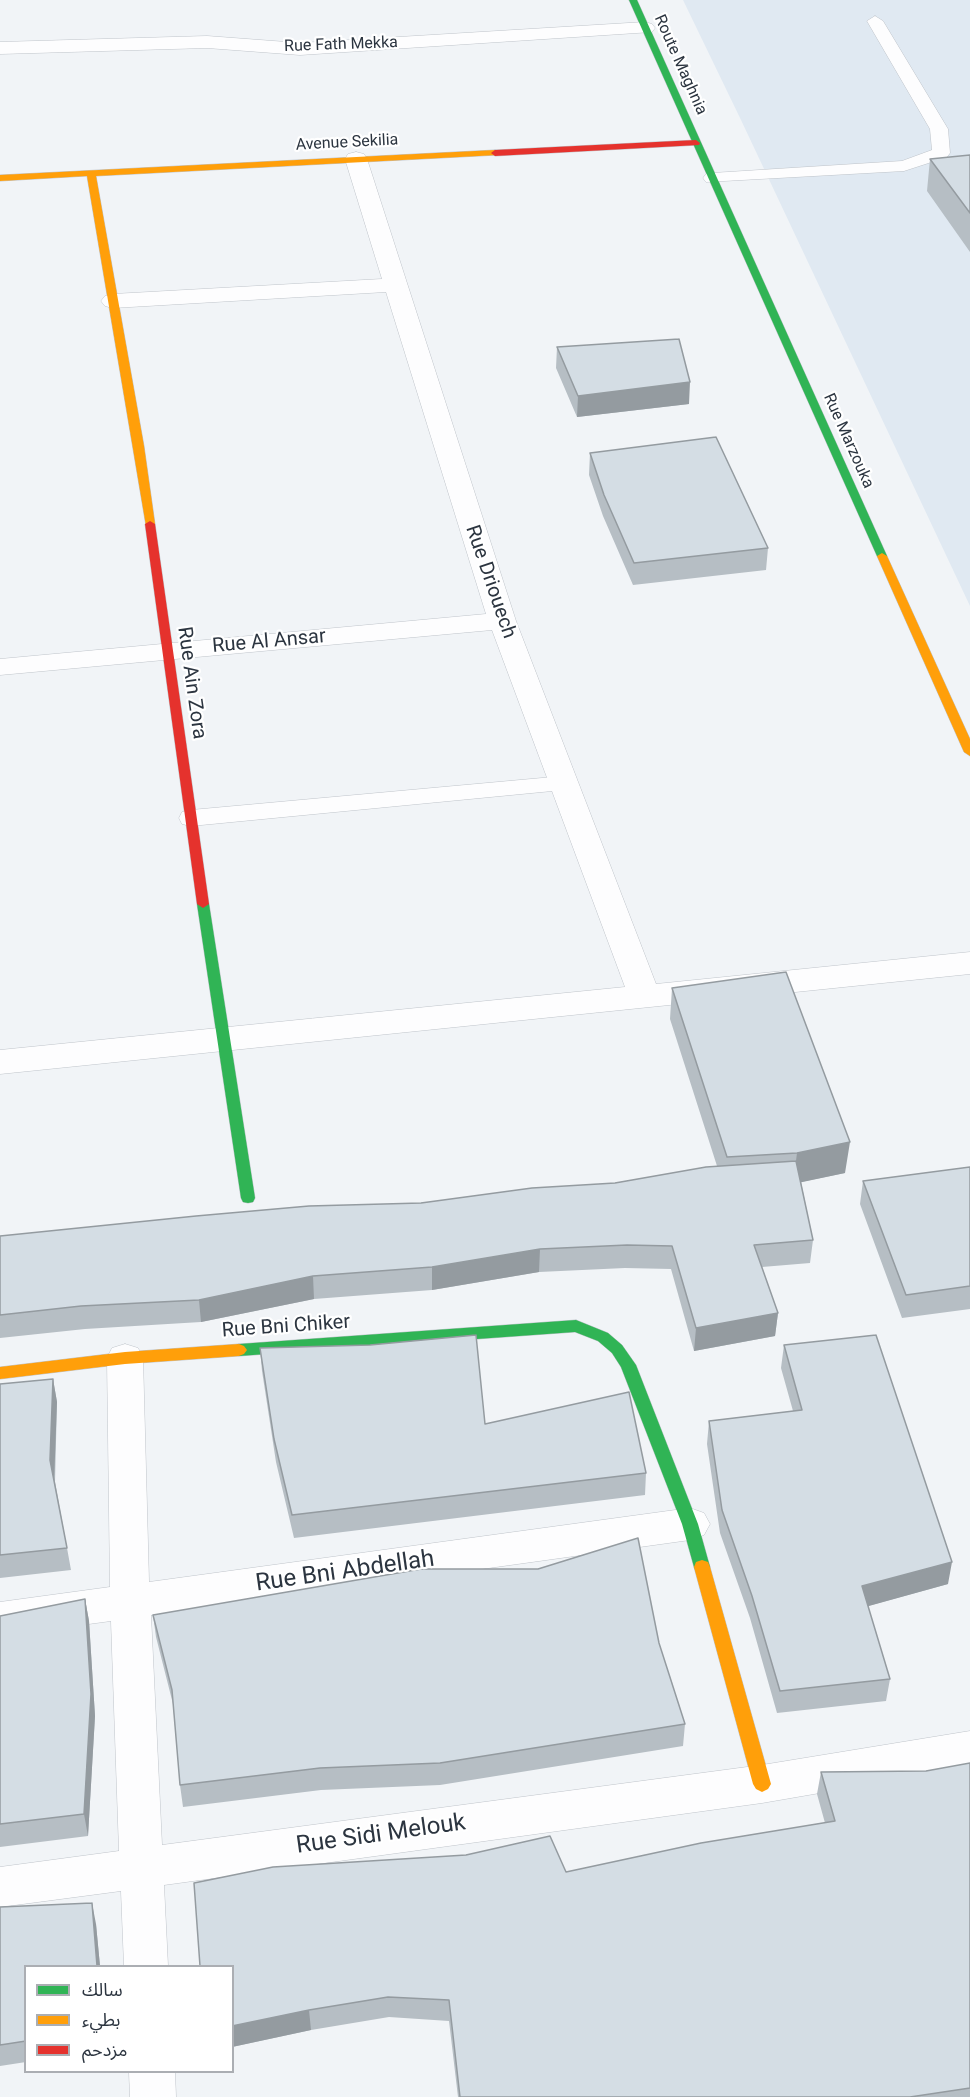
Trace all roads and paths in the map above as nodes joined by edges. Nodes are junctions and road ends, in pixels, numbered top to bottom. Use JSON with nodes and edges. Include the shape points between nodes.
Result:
{"nodes":[{"id":1,"x":633,"y":0,"type":"edge"},
{"id":2,"x":875,"y":21,"type":"dead end"},
{"id":3,"x":645,"y":28,"type":"junction"},
{"id":4,"x":0,"y":48,"type":"edge"},
{"id":5,"x":696,"y":143,"type":"junction"},
{"id":6,"x":356,"y":159,"type":"junction"},
{"id":7,"x":91,"y":175,"type":"junction"},
{"id":8,"x":0,"y":178,"type":"edge"},
{"id":9,"x":712,"y":178,"type":"junction"},
{"id":10,"x":395,"y":285,"type":"junction"},
{"id":11,"x":113,"y":301,"type":"junction"},
{"id":12,"x":502,"y":621,"type":"junction"},
{"id":13,"x":167,"y":652,"type":"junction"},
{"id":14,"x":0,"y":667,"type":"edge"},
{"id":15,"x":970,"y":752,"type":"edge"},
{"id":16,"x":564,"y":784,"type":"junction"},
{"id":17,"x":191,"y":818,"type":"junction"},
{"id":18,"x":970,"y":963,"type":"edge"},
{"id":19,"x":645,"y":998,"type":"junction"},
{"id":20,"x":222,"y":1041,"type":"junction"},
{"id":21,"x":0,"y":1062,"type":"edge"},
{"id":22,"x":248,"y":1198,"type":"dead end"},
{"id":23,"x":125,"y":1358,"type":"junction"},
{"id":24,"x":0,"y":1373,"type":"edge"},
{"id":25,"x":690,"y":1524,"type":"junction"},
{"id":26,"x":130,"y":1601,"type":"junction"},
{"id":27,"x":0,"y":1618,"type":"edge"},
{"id":28,"x":970,"y":1749,"type":"edge"},
{"id":29,"x":762,"y":1784,"type":"junction"},
{"id":30,"x":142,"y":1867,"type":"junction"},
{"id":31,"x":0,"y":1887,"type":"edge"},
{"id":32,"x":146,"y":1965,"type":"edge"},
{"id":33,"x":152,"y":2073,"type":"edge"},
{"id":34,"x":153,"y":2097,"type":"edge"}],
"edges":[{"from":1,"to":3,"type":"street","name":"Route Maghnia"},
{"from":2,"to":9,"type":"lane","via":[[939,129],[941,153],[904,166]]},
{"from":3,"to":4,"type":"street","name":"Rue Fath Mekka","via":[[300,49],[179,42]]},
{"from":3,"to":5,"type":"street","name":"Route Maghnia"},
{"from":5,"to":6,"type":"street","name":"Avenue Sekilia"},
{"from":5,"to":9,"type":"street","name":"Rue Marzouka"},
{"from":6,"to":7,"type":"street","name":"Avenue Sekilia"},
{"from":6,"to":10,"type":"street","name":"Rue Driouech"},
{"from":7,"to":8,"type":"street","name":"Avenue Sekilia"},
{"from":7,"to":11,"type":"street","name":"Rue Ain Zora"},
{"from":9,"to":15,"type":"street","name":"Rue Marzouka"},
{"from":10,"to":11,"type":"street"},
{"from":10,"to":12,"type":"street","name":"Rue Driouech"},
{"from":11,"to":13,"type":"street","name":"Rue Ain Zora","via":[[139,446]]},
{"from":12,"to":13,"type":"street","name":"Rue Al Ansar"},
{"from":12,"to":16,"type":"street","name":"Rue Driouech"},
{"from":13,"to":14,"type":"street","name":"Rue Al Ansar"},
{"from":13,"to":17,"type":"street","name":"Rue Ain Zora"},
{"from":16,"to":17,"type":"lane"},
{"from":16,"to":19,"type":"street","name":"Rue Driouech"},
{"from":17,"to":20,"type":"street","name":"Rue Ain Zora"},
{"from":18,"to":19,"type":"street"},
{"from":19,"to":20,"type":"street"},
{"from":20,"to":21,"type":"street"},
{"from":20,"to":22,"type":"street","name":"Rue Ain Zora"},
{"from":23,"to":24,"type":"street","name":"Rue Bni Chiker"},
{"from":23,"to":25,"type":"street","name":"Rue Bni Chiker","via":[[576,1326],[603,1337],[628,1365]]},
{"from":23,"to":26,"type":"street"},
{"from":25,"to":26,"type":"street","name":"Rue Bni Abdellah"},
{"from":25,"to":29,"type":"street"},
{"from":26,"to":27,"type":"street","name":"Rue Bni Abdellah"},
{"from":26,"to":30,"type":"street"},
{"from":28,"to":29,"type":"street","name":"Rue Sidi Melouk"},
{"from":29,"to":30,"type":"street","name":"Rue Sidi Melouk"},
{"from":30,"to":31,"type":"street","name":"Rue Sidi Melouk"},
{"from":30,"to":32,"type":"street"},
{"from":33,"to":34,"type":"street"}]}
